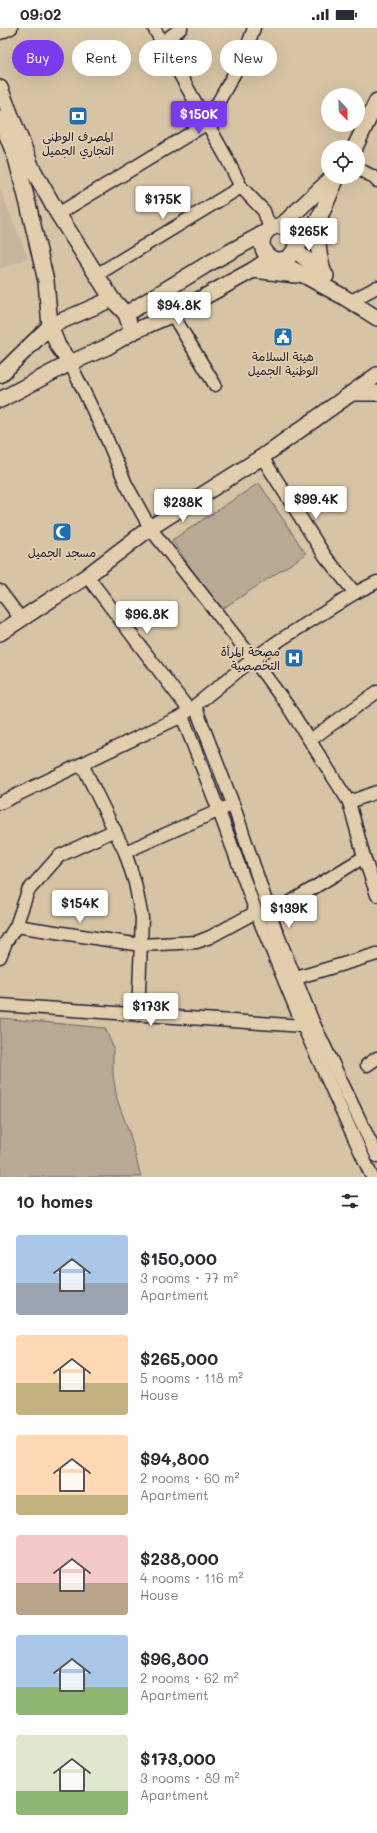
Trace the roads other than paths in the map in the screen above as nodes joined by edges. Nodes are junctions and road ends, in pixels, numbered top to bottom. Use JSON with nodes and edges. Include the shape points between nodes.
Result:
{"nodes":[{"id":1,"x":11,"y":28,"type":"edge"},
{"id":2,"x":154,"y":28,"type":"edge"},
{"id":3,"x":181,"y":28,"type":"edge"},
{"id":4,"x":254,"y":28,"type":"edge"},
{"id":5,"x":0,"y":33,"type":"edge"},
{"id":6,"x":160,"y":40,"type":"edge"},
{"id":7,"x":166,"y":40,"type":"edge"},
{"id":8,"x":180,"y":76,"type":"edge"},
{"id":9,"x":0,"y":88,"type":"edge"},
{"id":10,"x":377,"y":101,"type":"edge"},
{"id":11,"x":0,"y":118,"type":"edge"},
{"id":12,"x":206,"y":124,"type":"junction"},
{"id":13,"x":358,"y":140,"type":"edge"},
{"id":14,"x":365,"y":172,"type":"edge"},
{"id":15,"x":377,"y":181,"type":"edge"},
{"id":16,"x":325,"y":184,"type":"edge"},
{"id":17,"x":334,"y":184,"type":"edge"},
{"id":18,"x":241,"y":187,"type":"junction"},
{"id":19,"x":324,"y":208,"type":"junction"},
{"id":20,"x":58,"y":214,"type":"junction"},
{"id":21,"x":272,"y":229,"type":"junction"},
{"id":22,"x":296,"y":248,"type":"junction"},
{"id":23,"x":274,"y":259,"type":"junction"},
{"id":24,"x":253,"y":270,"type":"junction"},
{"id":25,"x":98,"y":274,"type":"junction"},
{"id":26,"x":324,"y":274,"type":"junction"},
{"id":27,"x":304,"y":276,"type":"junction"},
{"id":28,"x":377,"y":287,"type":"edge"},
{"id":29,"x":160,"y":294,"type":"junction"},
{"id":30,"x":112,"y":298,"type":"junction"},
{"id":31,"x":346,"y":299,"type":"junction"},
{"id":32,"x":126,"y":314,"type":"junction"},
{"id":33,"x":173,"y":314,"type":"junction"},
{"id":34,"x":377,"y":318,"type":"edge"},
{"id":35,"x":50,"y":326,"type":"junction"},
{"id":36,"x":132,"y":332,"type":"junction"},
{"id":37,"x":70,"y":363,"type":"junction"},
{"id":38,"x":0,"y":375,"type":"edge"},
{"id":39,"x":377,"y":375,"type":"edge"},
{"id":40,"x":215,"y":385,"type":"dead end"},
{"id":41,"x":353,"y":393,"type":"junction"},
{"id":42,"x":377,"y":393,"type":"edge"},
{"id":43,"x":0,"y":400,"type":"edge"},
{"id":44,"x":262,"y":457,"type":"junction"},
{"id":45,"x":150,"y":528,"type":"junction"},
{"id":46,"x":87,"y":576,"type":"junction"},
{"id":47,"x":376,"y":587,"type":"edge"},
{"id":48,"x":0,"y":591,"type":"edge"},
{"id":49,"x":355,"y":593,"type":"junction"},
{"id":50,"x":21,"y":620,"type":"junction"},
{"id":51,"x":0,"y":633,"type":"edge"},
{"id":52,"x":253,"y":659,"type":"junction"},
{"id":53,"x":377,"y":692,"type":"edge"},
{"id":54,"x":189,"y":710,"type":"junction"},
{"id":55,"x":310,"y":740,"type":"junction"},
{"id":56,"x":82,"y":764,"type":"junction"},
{"id":57,"x":377,"y":792,"type":"edge"},
{"id":58,"x":349,"y":802,"type":"junction"},
{"id":59,"x":0,"y":803,"type":"edge"},
{"id":60,"x":234,"y":804,"type":"junction"},
{"id":61,"x":220,"y":811,"type":"junction"},
{"id":62,"x":115,"y":830,"type":"junction"},
{"id":63,"x":125,"y":852,"type":"junction"},
{"id":64,"x":364,"y":856,"type":"junction"},
{"id":65,"x":377,"y":895,"type":"edge"},
{"id":66,"x":256,"y":912,"type":"junction"},
{"id":67,"x":271,"y":914,"type":"junction"},
{"id":68,"x":16,"y":926,"type":"junction"},
{"id":69,"x":141,"y":945,"type":"junction"},
{"id":70,"x":377,"y":954,"type":"edge"},
{"id":71,"x":0,"y":957,"type":"edge"},
{"id":72,"x":296,"y":978,"type":"junction"},
{"id":73,"x":0,"y":1005,"type":"edge"},
{"id":74,"x":138,"y":1014,"type":"junction"},
{"id":75,"x":303,"y":1026,"type":"junction"},
{"id":76,"x":377,"y":1156,"type":"edge"},
{"id":77,"x":372,"y":1177,"type":"edge"}],
"edges":[{"from":1,"to":5,"type":"street"},
{"from":2,"to":6,"type":"street"},
{"from":3,"to":7,"type":"street"},
{"from":4,"to":12,"type":"street","via":[[243,58]]},
{"from":8,"to":12,"type":"street"},
{"from":9,"to":20,"type":"street","via":[[32,168]]},
{"from":10,"to":13,"type":"street"},
{"from":11,"to":35,"type":"street","via":[[16,158],[28,204],[46,281]]},
{"from":12,"to":18,"type":"street"},
{"from":12,"to":20,"type":"street"},
{"from":14,"to":15,"type":"street"},
{"from":16,"to":21,"type":"street"},
{"from":17,"to":19,"type":"street"},
{"from":18,"to":21,"type":"street","via":[[264,211]]},
{"from":18,"to":25,"type":"street"},
{"from":19,"to":22,"type":"street","via":[[312,231]]},
{"from":19,"to":26,"type":"street","via":[[318,252]]},
{"from":20,"to":25,"type":"street"},
{"from":21,"to":22,"type":"street","via":[[288,228],[296,239]]},
{"from":21,"to":23,"type":"street","via":[[262,243],[263,249]]},
{"from":21,"to":29,"type":"street"},
{"from":22,"to":23,"type":"street","via":[[287,258]]},
{"from":22,"to":26,"type":"street"},
{"from":23,"to":24,"type":"street"},
{"from":23,"to":27,"type":"street"},
{"from":24,"to":27,"type":"street"},
{"from":24,"to":33,"type":"street"},
{"from":25,"to":30,"type":"street"},
{"from":26,"to":31,"type":"street"},
{"from":27,"to":31,"type":"street"},
{"from":28,"to":31,"type":"street"},
{"from":29,"to":32,"type":"street"},
{"from":29,"to":33,"type":"street"},
{"from":30,"to":32,"type":"street"},
{"from":30,"to":35,"type":"street"},
{"from":31,"to":34,"type":"street"},
{"from":32,"to":36,"type":"street"},
{"from":33,"to":36,"type":"street"},
{"from":33,"to":40,"type":"street"},
{"from":35,"to":37,"type":"street","via":[[58,346]]},
{"from":35,"to":38,"type":"street"},
{"from":36,"to":37,"type":"street","via":[[107,347]]},
{"from":37,"to":43,"type":"street"},
{"from":37,"to":45,"type":"street","via":[[129,491]]},
{"from":39,"to":41,"type":"street"},
{"from":41,"to":42,"type":"street"},
{"from":41,"to":44,"type":"street"},
{"from":44,"to":45,"type":"street"},
{"from":44,"to":49,"type":"street","via":[[325,556]]},
{"from":45,"to":46,"type":"street"},
{"from":45,"to":52,"type":"street"},
{"from":46,"to":50,"type":"street"},
{"from":46,"to":54,"type":"street"},
{"from":47,"to":49,"type":"street"},
{"from":48,"to":50,"type":"street"},
{"from":49,"to":52,"type":"street"},
{"from":50,"to":51,"type":"street"},
{"from":52,"to":54,"type":"street"},
{"from":52,"to":55,"type":"street"},
{"from":53,"to":55,"type":"street"},
{"from":54,"to":56,"type":"street"},
{"from":54,"to":60,"type":"street"},
{"from":54,"to":61,"type":"street"},
{"from":55,"to":58,"type":"street"},
{"from":56,"to":59,"type":"street"},
{"from":56,"to":62,"type":"street"},
{"from":57,"to":58,"type":"street"},
{"from":58,"to":64,"type":"street"},
{"from":60,"to":61,"type":"street"},
{"from":60,"to":67,"type":"street"},
{"from":61,"to":63,"type":"street"},
{"from":61,"to":66,"type":"street"},
{"from":62,"to":63,"type":"street"},
{"from":62,"to":68,"type":"street","via":[[59,856],[28,891]]},
{"from":63,"to":69,"type":"street","via":[[142,918]]},
{"from":64,"to":65,"type":"street"},
{"from":64,"to":67,"type":"street"},
{"from":66,"to":69,"type":"street","via":[[210,938],[197,942]]},
{"from":66,"to":75,"type":"street"},
{"from":67,"to":72,"type":"street"},
{"from":68,"to":69,"type":"street"},
{"from":68,"to":71,"type":"street"},
{"from":69,"to":74,"type":"street"},
{"from":70,"to":72,"type":"street"},
{"from":72,"to":76,"type":"street","via":[[316,1029]]},
{"from":73,"to":74,"type":"street"},
{"from":74,"to":75,"type":"street"},
{"from":75,"to":77,"type":"street"}]}
